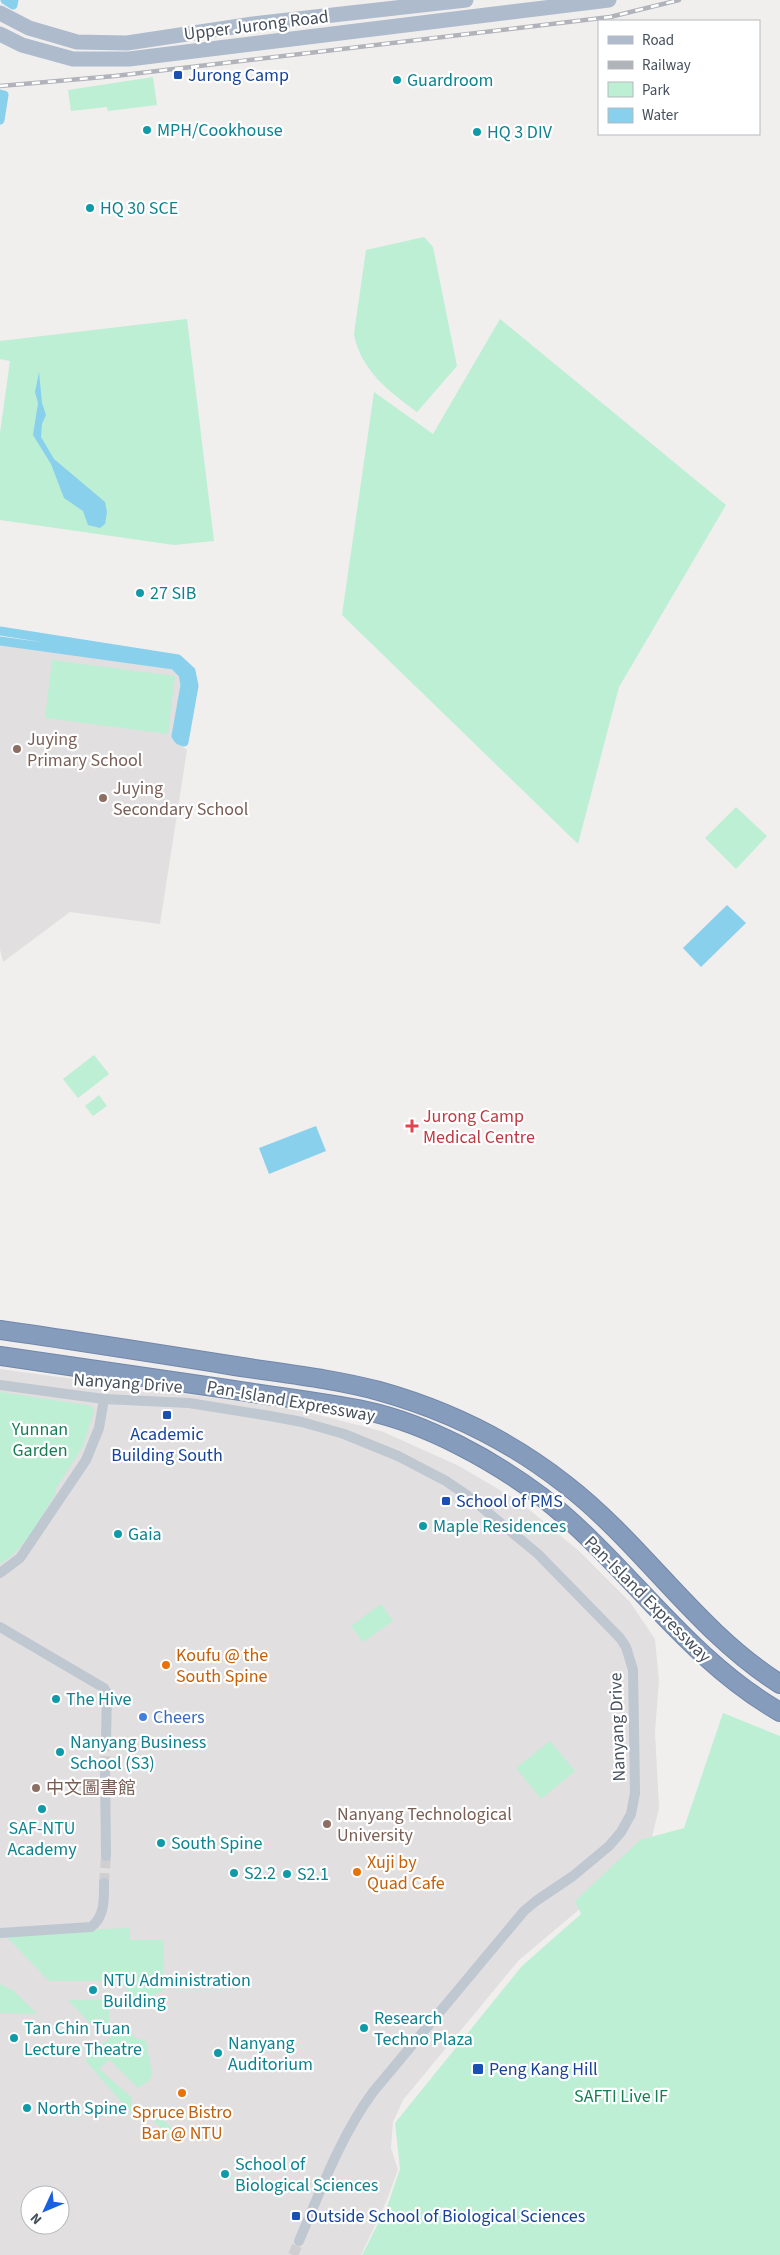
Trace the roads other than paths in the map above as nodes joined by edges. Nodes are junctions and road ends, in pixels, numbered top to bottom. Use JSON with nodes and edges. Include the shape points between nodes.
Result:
{"nodes":[{"id":1,"x":466,"y":0,"type":"edge"},
{"id":2,"x":609,"y":0,"type":"edge"},
{"id":3,"x":0,"y":12,"type":"edge"},
{"id":4,"x":0,"y":34,"type":"edge"},
{"id":5,"x":0,"y":1330,"type":"edge"},
{"id":6,"x":0,"y":1356,"type":"edge"},
{"id":7,"x":0,"y":1385,"type":"edge"},
{"id":8,"x":104,"y":1400,"type":"junction"},
{"id":9,"x":0,"y":1573,"type":"edge"},
{"id":10,"x":0,"y":1627,"type":"edge"},
{"id":11,"x":780,"y":1684,"type":"edge"},
{"id":12,"x":780,"y":1712,"type":"edge"},
{"id":13,"x":106,"y":1738,"type":"tunnel mouth"},
{"id":14,"x":105,"y":1766,"type":"tunnel mouth"},
{"id":15,"x":106,"y":1856,"type":"tunnel mouth"},
{"id":16,"x":104,"y":1883,"type":"tunnel mouth"},
{"id":17,"x":0,"y":1933,"type":"edge"},
{"id":18,"x":299,"y":2241,"type":"tunnel mouth"}],
"edges":[{"from":1,"to":3,"type":"main road","name":"Upper Jurong Road","via":[[253,24],[127,43],[77,42],[29,28]]},
{"from":2,"to":4,"type":"main road","name":"Upper Jurong Road","via":[[129,59],[73,59],[22,45]]},
{"from":5,"to":11,"type":"highway","name":"Pan-Island Expressway","via":[[376,1390],[477,1427],[566,1484],[606,1520],[712,1631]]},
{"from":6,"to":12,"type":"highway","name":"Pan-Island Expressway","via":[[368,1412],[430,1432],[475,1454],[541,1496],[586,1535],[708,1660]]},
{"from":7,"to":8,"type":"street","name":"Nanyang Drive"},
{"from":8,"to":9,"type":"street","via":[[100,1428],[86,1460],[20,1558]]},
{"from":8,"to":18,"type":"street","name":"Nanyang Drive","via":[[189,1403],[302,1422],[359,1439],[422,1468],[482,1506],[553,1568],[620,1638],[634,1670],[635,1793],[628,1823],[609,1846],[524,1911],[373,2092],[346,2134]]},
{"from":10,"to":13,"type":"street","via":[[104,1688],[108,1693]]},
{"from":14,"to":15,"type":"street"},
{"from":16,"to":17,"type":"street","via":[[100,1915],[88,1929]]}]}
